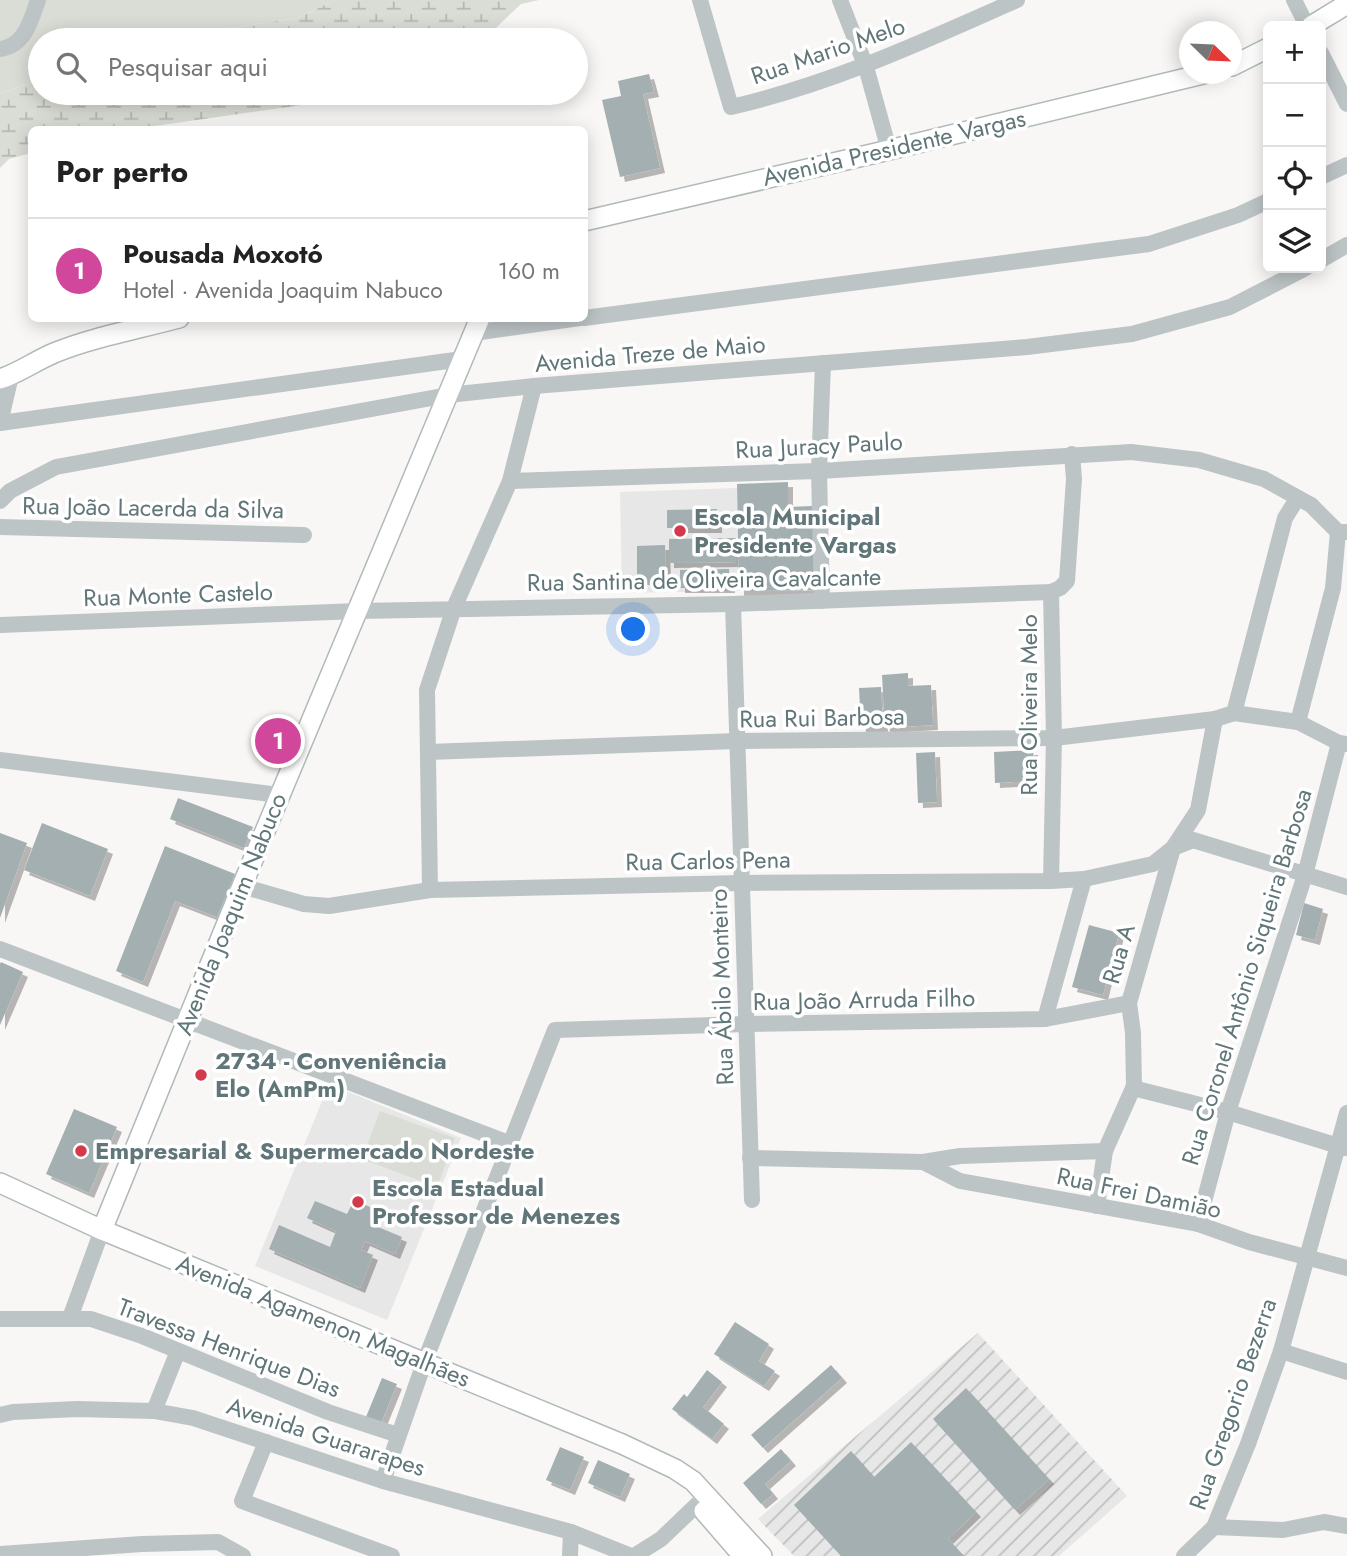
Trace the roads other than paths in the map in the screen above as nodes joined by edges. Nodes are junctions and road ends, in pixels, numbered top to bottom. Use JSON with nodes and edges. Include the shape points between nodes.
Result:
{"nodes":[{"id":1,"x":38,"y":0,"type":"edge"},
{"id":2,"x":699,"y":0,"type":"edge"},
{"id":3,"x":840,"y":0,"type":"edge"},
{"id":4,"x":1017,"y":0,"type":"edge"},
{"id":5,"x":1301,"y":3,"type":"edge"},
{"id":6,"x":1347,"y":4,"type":"edge"},
{"id":7,"x":1307,"y":21,"type":"edge"},
{"id":8,"x":1318,"y":21,"type":"edge"},
{"id":9,"x":28,"y":28,"type":"edge"},
{"id":10,"x":28,"y":29,"type":"edge"},
{"id":11,"x":0,"y":49,"type":"edge"},
{"id":12,"x":1263,"y":50,"type":"edge"},
{"id":13,"x":1242,"y":61,"type":"edge"},
{"id":14,"x":1326,"y":63,"type":"edge"},
{"id":15,"x":866,"y":67,"type":"junction"},
{"id":16,"x":1179,"y":80,"type":"edge"},
{"id":17,"x":1347,"y":104,"type":"edge"},
{"id":18,"x":889,"y":150,"type":"junction"},
{"id":19,"x":1347,"y":165,"type":"edge"},
{"id":20,"x":1326,"y":175,"type":"edge"},
{"id":21,"x":1263,"y":203,"type":"edge"},
{"id":22,"x":588,"y":220,"type":"edge"},
{"id":23,"x":1345,"y":250,"type":"edge"},
{"id":24,"x":1326,"y":258,"type":"edge"},
{"id":25,"x":1296,"y":273,"type":"edge"},
{"id":26,"x":588,"y":317,"type":"edge"},
{"id":27,"x":164,"y":322,"type":"edge"},
{"id":28,"x":530,"y":322,"type":"edge"},
{"id":29,"x":477,"y":326,"type":"edge"},
{"id":30,"x":462,"y":359,"type":"junction"},
{"id":31,"x":823,"y":363,"type":"junction"},
{"id":32,"x":6,"y":377,"type":"edge"},
{"id":33,"x":534,"y":386,"type":"junction"},
{"id":34,"x":448,"y":395,"type":"junction"},
{"id":35,"x":0,"y":423,"type":"edge"},
{"id":36,"x":1072,"y":454,"type":"junction"},
{"id":37,"x":819,"y":471,"type":"junction"},
{"id":38,"x":510,"y":481,"type":"junction"},
{"id":39,"x":1297,"y":499,"type":"junction"},
{"id":40,"x":0,"y":501,"type":"edge"},
{"id":41,"x":0,"y":527,"type":"edge"},
{"id":42,"x":1343,"y":532,"type":"edge"},
{"id":43,"x":304,"y":535,"type":"dead end"},
{"id":44,"x":1340,"y":590,"type":"edge"},
{"id":45,"x":1051,"y":592,"type":"junction"},
{"id":46,"x":822,"y":601,"type":"junction"},
{"id":47,"x":733,"y":604,"type":"junction"},
{"id":48,"x":454,"y":608,"type":"junction"},
{"id":49,"x":358,"y":611,"type":"junction"},
{"id":50,"x":0,"y":625,"type":"edge"},
{"id":51,"x":1234,"y":713,"type":"junction"},
{"id":52,"x":1215,"y":719,"type":"junction"},
{"id":53,"x":1298,"y":722,"type":"junction"},
{"id":54,"x":1054,"y":738,"type":"junction"},
{"id":55,"x":737,"y":741,"type":"junction"},
{"id":56,"x":1343,"y":743,"type":"edge"},
{"id":57,"x":429,"y":752,"type":"junction"},
{"id":58,"x":0,"y":760,"type":"edge"},
{"id":59,"x":279,"y":795,"type":"junction"},
{"id":60,"x":1173,"y":848,"type":"junction"},
{"id":61,"x":1305,"y":875,"type":"junction"},
{"id":62,"x":1084,"y":879,"type":"junction"},
{"id":63,"x":1051,"y":881,"type":"junction"},
{"id":64,"x":741,"y":883,"type":"junction"},
{"id":65,"x":242,"y":886,"type":"junction"},
{"id":66,"x":1347,"y":887,"type":"edge"},
{"id":67,"x":430,"y":890,"type":"junction"},
{"id":68,"x":0,"y":949,"type":"edge"},
{"id":69,"x":1129,"y":1003,"type":"junction"},
{"id":70,"x":186,"y":1020,"type":"junction"},
{"id":71,"x":1045,"y":1020,"type":"junction"},
{"id":72,"x":746,"y":1024,"type":"junction"},
{"id":73,"x":1133,"y":1088,"type":"junction"},
{"id":74,"x":1228,"y":1112,"type":"junction"},
{"id":75,"x":1347,"y":1113,"type":"edge"},
{"id":76,"x":511,"y":1144,"type":"junction"},
{"id":77,"x":1342,"y":1147,"type":"edge"},
{"id":78,"x":1105,"y":1151,"type":"junction"},
{"id":79,"x":750,"y":1158,"type":"junction"},
{"id":80,"x":923,"y":1162,"type":"junction"},
{"id":81,"x":0,"y":1183,"type":"edge"},
{"id":82,"x":752,"y":1200,"type":"dead end"},
{"id":83,"x":1097,"y":1206,"type":"junction"},
{"id":84,"x":1198,"y":1224,"type":"junction"},
{"id":85,"x":102,"y":1230,"type":"junction"},
{"id":86,"x":1305,"y":1257,"type":"junction"},
{"id":87,"x":1347,"y":1268,"type":"edge"},
{"id":88,"x":70,"y":1318,"type":"junction"},
{"id":89,"x":0,"y":1320,"type":"edge"},
{"id":90,"x":178,"y":1351,"type":"junction"},
{"id":91,"x":1281,"y":1351,"type":"junction"},
{"id":92,"x":424,"y":1363,"type":"junction"},
{"id":93,"x":1347,"y":1372,"type":"edge"},
{"id":94,"x":154,"y":1411,"type":"junction"},
{"id":95,"x":0,"y":1415,"type":"edge"},
{"id":96,"x":398,"y":1435,"type":"junction"},
{"id":97,"x":266,"y":1442,"type":"junction"},
{"id":98,"x":383,"y":1481,"type":"junction"},
{"id":99,"x":702,"y":1499,"type":"junction"},
{"id":100,"x":1347,"y":1526,"type":"edge"},
{"id":101,"x":1214,"y":1527,"type":"junction"},
{"id":102,"x":571,"y":1532,"type":"junction"},
{"id":103,"x":121,"y":1550,"type":"edge"},
{"id":104,"x":0,"y":1554,"type":"edge"},
{"id":105,"x":1185,"y":1555,"type":"edge"},
{"id":106,"x":243,"y":1556,"type":"edge"},
{"id":107,"x":392,"y":1556,"type":"edge"},
{"id":108,"x":570,"y":1556,"type":"edge"},
{"id":109,"x":633,"y":1556,"type":"edge"},
{"id":110,"x":743,"y":1556,"type":"edge"},
{"id":111,"x":762,"y":1556,"type":"edge"}],
"edges":[{"from":1,"to":9,"type":"street"},
{"from":2,"to":15,"type":"street","name":"Rua Mario Melo","via":[[731,107],[781,96]]},
{"from":3,"to":15,"type":"street"},
{"from":4,"to":15,"type":"street","name":"Rua Mario Melo"},
{"from":5,"to":7,"type":"street"},
{"from":6,"to":8,"type":"main road"},
{"from":10,"to":11,"type":"street","via":[[16,43]]},
{"from":12,"to":13,"type":"main road"},
{"from":14,"to":17,"type":"street"},
{"from":15,"to":18,"type":"street"},
{"from":16,"to":18,"type":"main road","name":"Avenida Presidente Vargas"},
{"from":18,"to":22,"type":"main road","name":"Avenida Presidente Vargas"},
{"from":19,"to":20,"type":"street"},
{"from":21,"to":26,"type":"street","name":"Avenida Treze de Maio","via":[[1149,244]]},
{"from":23,"to":24,"type":"street"},
{"from":25,"to":31,"type":"street","name":"Avenida Treze de Maio","via":[[1230,307],[1132,334]]},
{"from":27,"to":32,"type":"main road","via":[[54,353]]},
{"from":28,"to":29,"type":"street","name":"Avenida Treze de Maio"},
{"from":29,"to":30,"type":"main road","name":"Avenida Joaquim Nabuco"},
{"from":30,"to":34,"type":"main road","name":"Avenida Joaquim Nabuco"},
{"from":30,"to":35,"type":"street"},
{"from":31,"to":33,"type":"street","name":"Avenida Treze de Maio"},
{"from":31,"to":37,"type":"street"},
{"from":32,"to":35,"type":"street"},
{"from":33,"to":34,"type":"street","name":"Avenida Treze de Maio"},
{"from":33,"to":38,"type":"street"},
{"from":34,"to":40,"type":"street","name":"Avenida Treze de Maio","via":[[56,467]]},
{"from":34,"to":49,"type":"main road","name":"Avenida Joaquim Nabuco"},
{"from":36,"to":37,"type":"street","name":"Rua Juracy Paulo"},
{"from":36,"to":39,"type":"street","name":"Rua Juracy Paulo","via":[[1131,452],[1199,460],[1264,479]]},
{"from":36,"to":45,"type":"street","name":"Rua Oliveira Melo","via":[[1067,581]]},
{"from":37,"to":38,"type":"street","name":"Rua Juracy Paulo"},
{"from":37,"to":46,"type":"street"},
{"from":38,"to":48,"type":"street"},
{"from":39,"to":42,"type":"street","name":"Rua Juracy Paulo"},
{"from":39,"to":51,"type":"street","via":[[1285,518]]},
{"from":41,"to":43,"type":"street","name":"Rua João Lacerda da Silva"},
{"from":42,"to":44,"type":"street"},
{"from":44,"to":53,"type":"street"},
{"from":45,"to":46,"type":"street","name":"Rua Santina de Oliveira Cavalcante"},
{"from":45,"to":54,"type":"street","name":"Rua Oliveira Melo"},
{"from":46,"to":47,"type":"street","name":"Rua Santina de Oliveira Cavalcante"},
{"from":47,"to":48,"type":"street","name":"Rua Santina de Oliveira Cavalcante"},
{"from":47,"to":55,"type":"street","name":"Rua Ábilo Monteiro"},
{"from":48,"to":49,"type":"street","name":"Rua Santina de Oliveira Cavalcante"},
{"from":48,"to":57,"type":"street","via":[[427,690]]},
{"from":49,"to":50,"type":"street","name":"Rua Monte Castelo"},
{"from":49,"to":59,"type":"main road","name":"Avenida Joaquim Nabuco"},
{"from":51,"to":52,"type":"street","name":"Rua Rui Barbosa"},
{"from":51,"to":53,"type":"street"},
{"from":52,"to":54,"type":"street","name":"Rua Rui Barbosa"},
{"from":52,"to":60,"type":"street","name":"Rua A","via":[[1198,810]]},
{"from":53,"to":56,"type":"street"},
{"from":54,"to":55,"type":"street","name":"Rua Rui Barbosa"},
{"from":54,"to":63,"type":"street","name":"Rua Oliveira Melo"},
{"from":55,"to":57,"type":"street","name":"Rua Rui Barbosa"},
{"from":55,"to":64,"type":"street","name":"Rua Ábilo Monteiro"},
{"from":56,"to":61,"type":"street","name":"Rua Coronel Antônio Siqueira Barbosa"},
{"from":57,"to":67,"type":"street"},
{"from":58,"to":59,"type":"street"},
{"from":59,"to":65,"type":"main road","name":"Avenida Joaquim Nabuco"},
{"from":60,"to":61,"type":"street","via":[[1194,840]]},
{"from":60,"to":62,"type":"street","name":"Rua Carlos Pena","via":[[1153,864]]},
{"from":60,"to":69,"type":"street","name":"Rua A"},
{"from":61,"to":66,"type":"street"},
{"from":61,"to":74,"type":"street","name":"Rua Coronel Antônio Siqueira Barbosa"},
{"from":62,"to":63,"type":"street","name":"Rua Carlos Pena"},
{"from":62,"to":71,"type":"street"},
{"from":63,"to":64,"type":"street","name":"Rua Carlos Pena"},
{"from":64,"to":67,"type":"street","name":"Rua Carlos Pena"},
{"from":64,"to":72,"type":"street","name":"Rua Ábilo Monteiro"},
{"from":65,"to":67,"type":"street","name":"Rua Carlos Pena","via":[[304,904],[329,906]]},
{"from":65,"to":70,"type":"main road","name":"Avenida Joaquim Nabuco"},
{"from":68,"to":70,"type":"street"},
{"from":69,"to":71,"type":"street","name":"Rua João Arruda Filho"},
{"from":69,"to":73,"type":"street","name":"Rua A"},
{"from":70,"to":76,"type":"street"},
{"from":70,"to":85,"type":"main road","name":"Avenida Joaquim Nabuco"},
{"from":71,"to":72,"type":"street","name":"Rua João Arruda Filho"},
{"from":72,"to":76,"type":"street","name":"Rua João Arruda Filho","via":[[555,1030]]},
{"from":72,"to":79,"type":"street","name":"Rua Ábilo Monteiro"},
{"from":73,"to":74,"type":"street"},
{"from":73,"to":78,"type":"street","name":"Rua A"},
{"from":74,"to":77,"type":"street"},
{"from":74,"to":84,"type":"street","name":"Rua Coronel Antônio Siqueira Barbosa"},
{"from":75,"to":77,"type":"street","name":"Rua Gregorio Bezerra"},
{"from":76,"to":92,"type":"street"},
{"from":77,"to":86,"type":"street","name":"Rua Gregorio Bezerra"},
{"from":78,"to":80,"type":"street","name":"Rua Frei Damião","via":[[960,1156]]},
{"from":78,"to":83,"type":"street","name":"Rua A"},
{"from":79,"to":80,"type":"street","name":"Rua Frei Damião"},
{"from":79,"to":82,"type":"street","name":"Rua Ábilo Monteiro"},
{"from":80,"to":83,"type":"street","name":"Rua Frei Damião","via":[[960,1181]]},
{"from":81,"to":85,"type":"main road","name":"Avenida Agamenon Magalhães"},
{"from":83,"to":84,"type":"street","name":"Rua Frei Damião"},
{"from":84,"to":86,"type":"street","name":"Rua Frei Damião"},
{"from":85,"to":88,"type":"street","name":"Avenida Joaquim Nabuco"},
{"from":85,"to":92,"type":"main road","name":"Avenida Agamenon Magalhães"},
{"from":86,"to":87,"type":"street","name":"Rua Frei Damião"},
{"from":86,"to":91,"type":"street","name":"Rua Gregorio Bezerra"},
{"from":88,"to":89,"type":"street","name":"Travessa Henrique Dias"},
{"from":88,"to":90,"type":"street","name":"Travessa Henrique Dias","via":[[91,1319]]},
{"from":90,"to":94,"type":"street"},
{"from":90,"to":96,"type":"street","name":"Travessa Henrique Dias"},
{"from":91,"to":93,"type":"street"},
{"from":91,"to":101,"type":"street","name":"Rua Gregorio Bezerra"},
{"from":92,"to":96,"type":"street"},
{"from":92,"to":99,"type":"main road","name":"Avenida Agamenon Magalhães","via":[[675,1469],[693,1481]]},
{"from":94,"to":95,"type":"street","name":"Avenida Guararapes","via":[[77,1409]]},
{"from":94,"to":97,"type":"street","name":"Avenida Guararapes","via":[[193,1418]]},
{"from":96,"to":98,"type":"street"},
{"from":97,"to":98,"type":"street","name":"Avenida Guararapes"},
{"from":97,"to":107,"type":"street","via":[[242,1501]]},
{"from":98,"to":102,"type":"street","name":"Avenida Guararapes"},
{"from":99,"to":109,"type":"street","via":[[662,1539]]},
{"from":99,"to":110,"type":"main road","name":"Avenida Agamenon Magalhães"},
{"from":99,"to":111,"type":"main road","name":"Avenida Agamenon Magalhães"},
{"from":100,"to":101,"type":"street","via":[[1324,1522],[1283,1530]]},
{"from":101,"to":105,"type":"street","name":"Rua Gregorio Bezerra"},
{"from":102,"to":108,"type":"street"},
{"from":102,"to":109,"type":"street","name":"Avenida Guararapes"},
{"from":103,"to":104,"type":"street"},
{"from":103,"to":106,"type":"street","via":[[218,1542]]}]}
